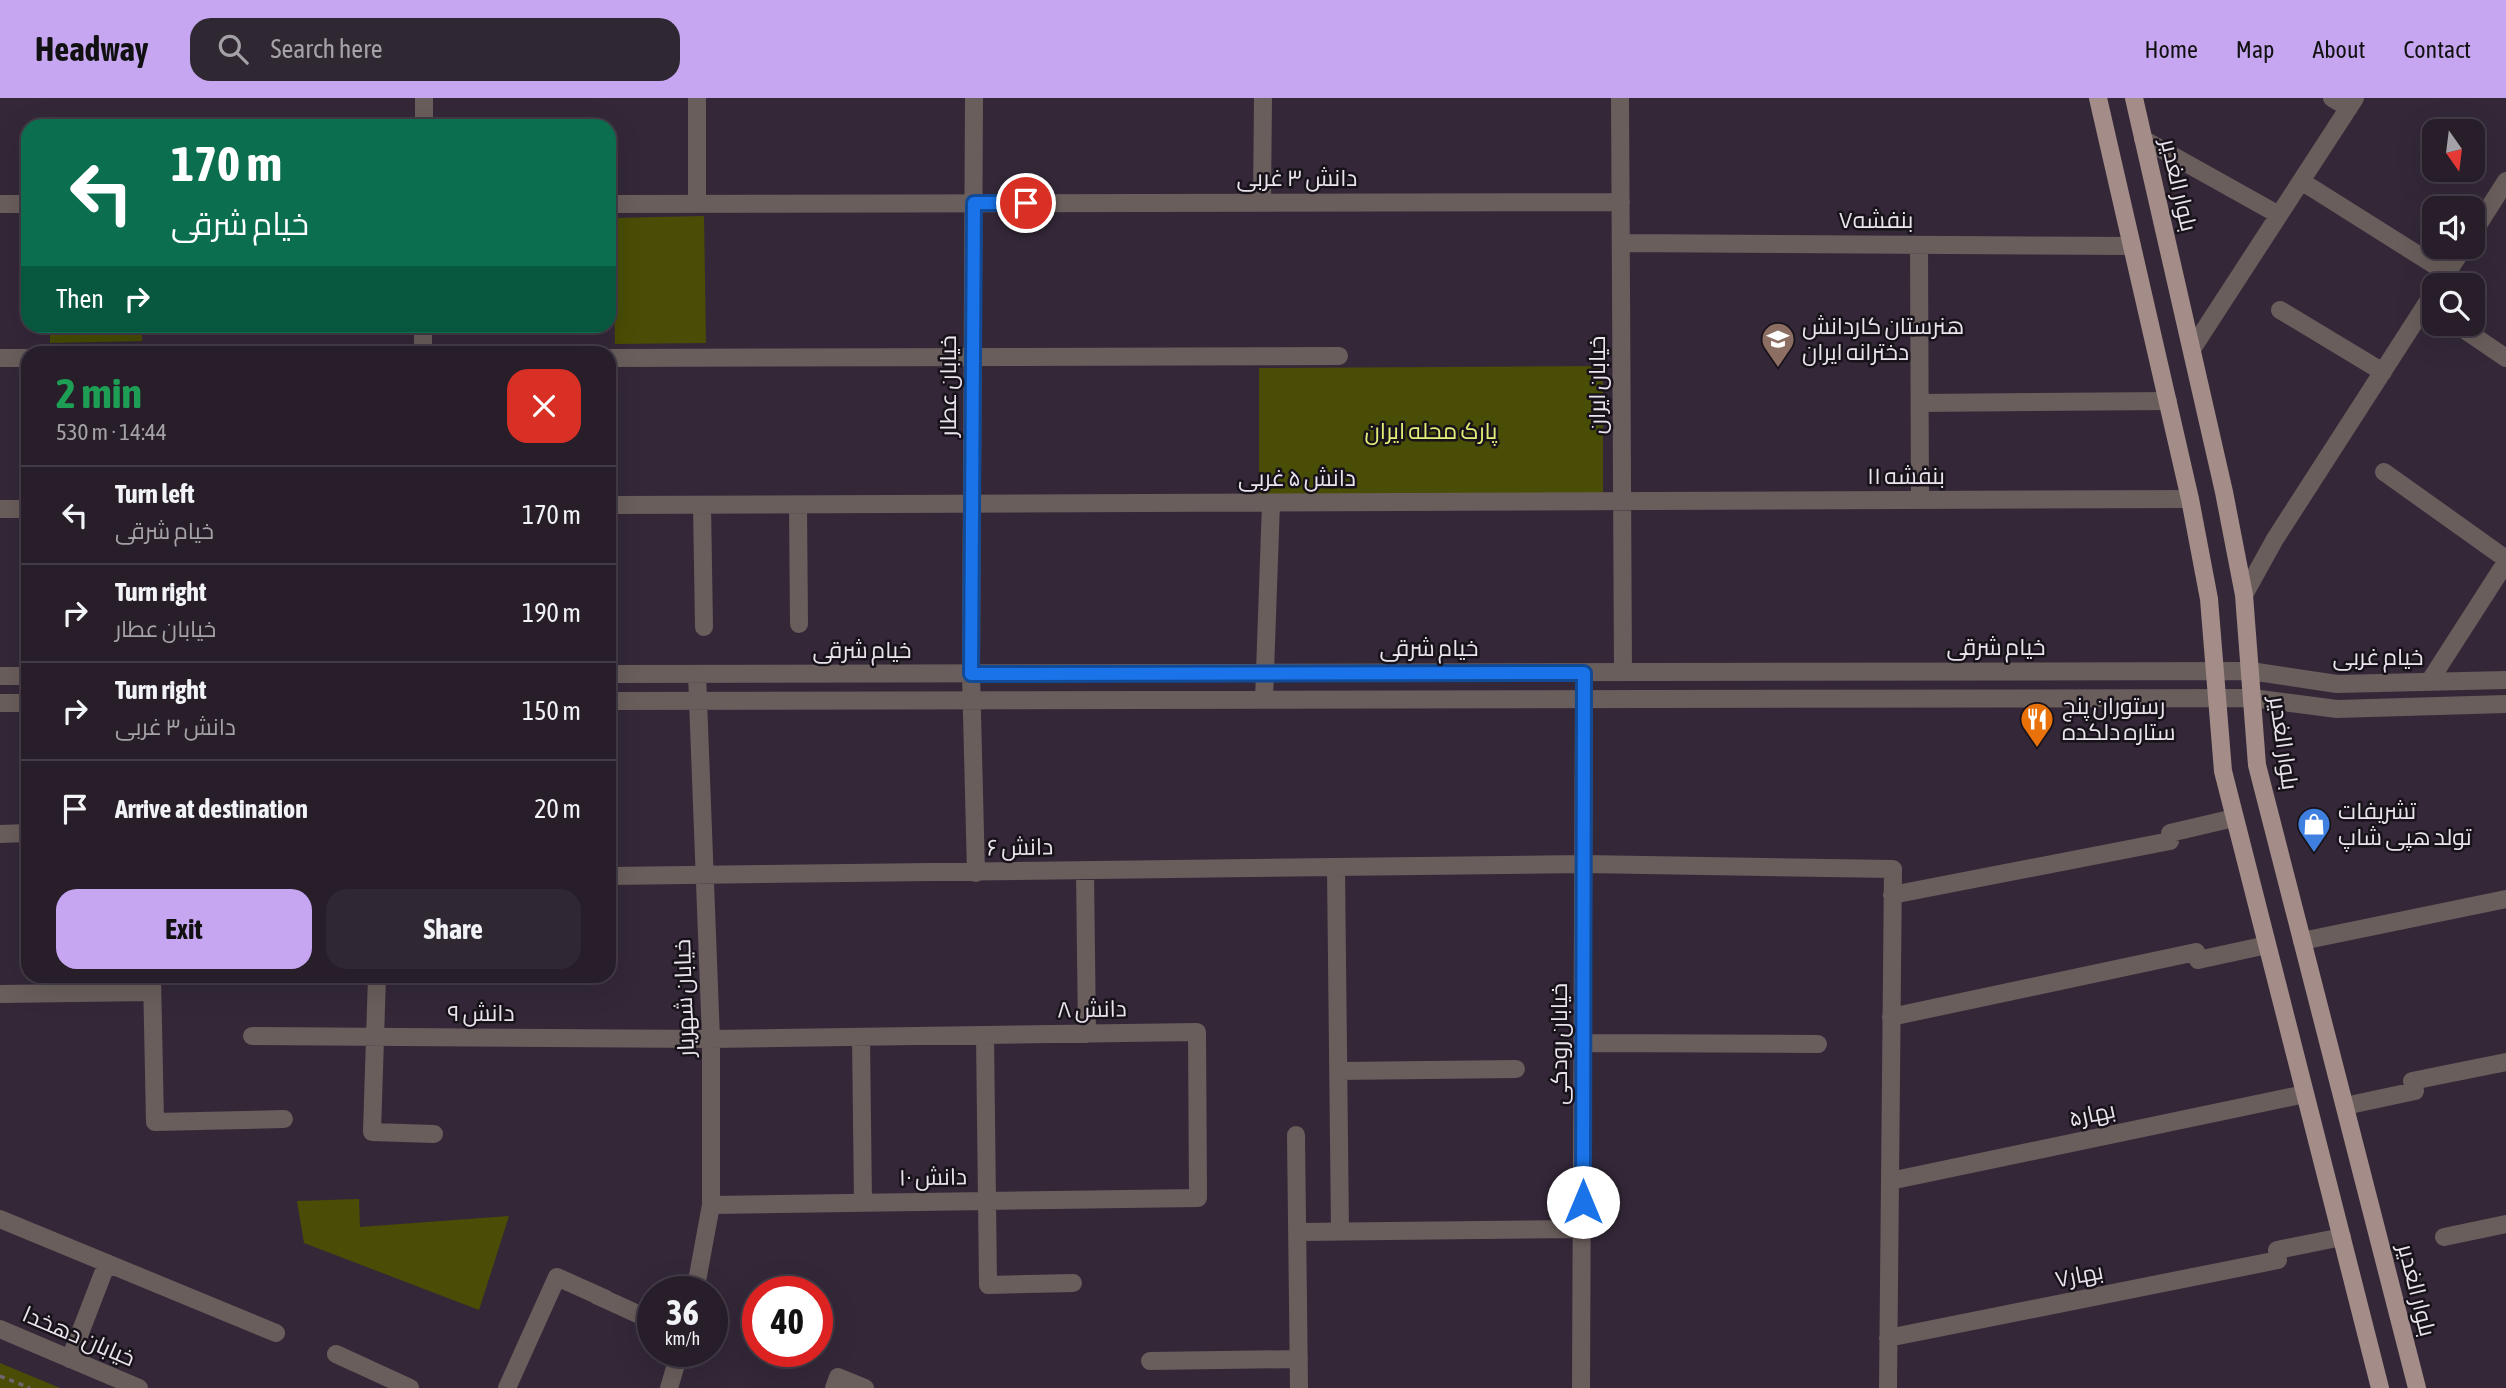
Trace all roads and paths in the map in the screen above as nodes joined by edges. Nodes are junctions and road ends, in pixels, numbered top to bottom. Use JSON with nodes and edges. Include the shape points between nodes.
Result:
{"nodes":[{"id":1,"x":424,"y":98,"type":"edge"},
{"id":2,"x":697,"y":98,"type":"edge"},
{"id":3,"x":974,"y":98,"type":"edge"},
{"id":4,"x":1263,"y":98,"type":"edge"},
{"id":5,"x":1620,"y":98,"type":"edge"},
{"id":6,"x":2098,"y":98,"type":"edge"},
{"id":7,"x":2134,"y":98,"type":"edge"},
{"id":8,"x":2332,"y":98,"type":"edge"},
{"id":9,"x":2352,"y":103,"type":"edge"},
{"id":10,"x":424,"y":119,"type":"edge"},
{"id":11,"x":2143,"y":139,"type":"junction"},
{"id":12,"x":2301,"y":181,"type":"junction"},
{"id":13,"x":2503,"y":194,"type":"edge"},
{"id":14,"x":1262,"y":202,"type":"junction"},
{"id":15,"x":1620,"y":202,"type":"junction"},
{"id":16,"x":974,"y":203,"type":"junction"},
{"id":17,"x":0,"y":204,"type":"edge"},
{"id":18,"x":21,"y":204,"type":"edge"},
{"id":19,"x":616,"y":204,"type":"edge"},
{"id":20,"x":697,"y":204,"type":"junction"},
{"id":21,"x":2279,"y":215,"type":"junction"},
{"id":22,"x":2485,"y":217,"type":"edge"},
{"id":23,"x":1621,"y":243,"type":"junction"},
{"id":24,"x":1919,"y":245,"type":"junction"},
{"id":25,"x":2132,"y":246,"type":"junction"},
{"id":26,"x":2434,"y":273,"type":"edge"},
{"id":27,"x":2280,"y":310,"type":"dead end"},
{"id":28,"x":2422,"y":316,"type":"edge"},
{"id":29,"x":2474,"y":336,"type":"edge"},
{"id":30,"x":2192,"y":349,"type":"junction"},
{"id":31,"x":973,"y":356,"type":"junction"},
{"id":32,"x":1339,"y":356,"type":"dead end"},
{"id":33,"x":0,"y":358,"type":"edge"},
{"id":34,"x":21,"y":358,"type":"edge"},
{"id":35,"x":616,"y":358,"type":"edge"},
{"id":36,"x":2506,"y":358,"type":"edge"},
{"id":37,"x":2383,"y":372,"type":"junction"},
{"id":38,"x":2168,"y":401,"type":"junction"},
{"id":39,"x":1920,"y":403,"type":"junction"},
{"id":40,"x":2384,"y":472,"type":"dead end"},
{"id":41,"x":2190,"y":499,"type":"junction"},
{"id":42,"x":1920,"y":500,"type":"junction"},
{"id":43,"x":1622,"y":502,"type":"junction"},
{"id":44,"x":1271,"y":503,"type":"junction"},
{"id":45,"x":972,"y":504,"type":"junction"},
{"id":46,"x":616,"y":505,"type":"edge"},
{"id":47,"x":702,"y":505,"type":"junction"},
{"id":48,"x":798,"y":505,"type":"junction"},
{"id":49,"x":0,"y":509,"type":"edge"},
{"id":50,"x":21,"y":509,"type":"edge"},
{"id":51,"x":2506,"y":561,"type":"edge"},
{"id":52,"x":2244,"y":595,"type":"junction"},
{"id":53,"x":799,"y":624,"type":"dead end"},
{"id":54,"x":704,"y":627,"type":"dead end"},
{"id":55,"x":2215,"y":671,"type":"junction"},
{"id":56,"x":2250,"y":671,"type":"junction"},
{"id":57,"x":1623,"y":672,"type":"junction"},
{"id":58,"x":1265,"y":673,"type":"junction"},
{"id":59,"x":1584,"y":673,"type":"junction"},
{"id":60,"x":616,"y":674,"type":"edge"},
{"id":61,"x":697,"y":674,"type":"junction"},
{"id":62,"x":971,"y":674,"type":"junction"},
{"id":63,"x":0,"y":676,"type":"edge"},
{"id":64,"x":21,"y":676,"type":"edge"},
{"id":65,"x":2506,"y":680,"type":"edge"},
{"id":66,"x":2429,"y":682,"type":"junction"},
{"id":67,"x":2217,"y":698,"type":"junction"},
{"id":68,"x":2252,"y":698,"type":"junction"},
{"id":69,"x":1264,"y":700,"type":"junction"},
{"id":70,"x":1584,"y":700,"type":"junction"},
{"id":71,"x":616,"y":701,"type":"edge"},
{"id":72,"x":697,"y":701,"type":"junction"},
{"id":73,"x":972,"y":701,"type":"junction"},
{"id":74,"x":0,"y":703,"type":"edge"},
{"id":75,"x":21,"y":703,"type":"edge"},
{"id":76,"x":2506,"y":704,"type":"edge"},
{"id":77,"x":2234,"y":818,"type":"junction"},
{"id":78,"x":21,"y":833,"type":"edge"},
{"id":79,"x":0,"y":834,"type":"edge"},
{"id":80,"x":1584,"y":864,"type":"junction"},
{"id":81,"x":1336,"y":867,"type":"junction"},
{"id":82,"x":1085,"y":871,"type":"junction"},
{"id":83,"x":976,"y":873,"type":"junction"},
{"id":84,"x":616,"y":876,"type":"edge"},
{"id":85,"x":705,"y":876,"type":"junction"},
{"id":86,"x":1892,"y":895,"type":"junction"},
{"id":87,"x":2506,"y":899,"type":"edge"},
{"id":88,"x":2302,"y":941,"type":"junction"},
{"id":89,"x":2267,"y":945,"type":"junction"},
{"id":90,"x":377,"y":983,"type":"edge"},
{"id":91,"x":152,"y":984,"type":"edge"},
{"id":92,"x":0,"y":994,"type":"edge"},
{"id":93,"x":1891,"y":1017,"type":"junction"},
{"id":94,"x":1087,"y":1034,"type":"junction"},
{"id":95,"x":985,"y":1035,"type":"junction"},
{"id":96,"x":252,"y":1036,"type":"dead end"},
{"id":97,"x":375,"y":1037,"type":"junction"},
{"id":98,"x":861,"y":1037,"type":"junction"},
{"id":99,"x":711,"y":1039,"type":"junction"},
{"id":100,"x":1584,"y":1043,"type":"junction"},
{"id":101,"x":1818,"y":1044,"type":"dead end"},
{"id":102,"x":2506,"y":1062,"type":"edge"},
{"id":103,"x":1516,"y":1069,"type":"dead end"},
{"id":104,"x":1338,"y":1071,"type":"junction"},
{"id":105,"x":2305,"y":1094,"type":"junction"},
{"id":106,"x":2345,"y":1106,"type":"junction"},
{"id":107,"x":284,"y":1119,"type":"dead end"},
{"id":108,"x":434,"y":1133,"type":"dead end"},
{"id":109,"x":1296,"y":1135,"type":"dead end"},
{"id":110,"x":1890,"y":1181,"type":"junction"},
{"id":111,"x":987,"y":1201,"type":"junction"},
{"id":112,"x":863,"y":1203,"type":"junction"},
{"id":113,"x":711,"y":1205,"type":"junction"},
{"id":114,"x":0,"y":1219,"type":"edge"},
{"id":115,"x":2506,"y":1224,"type":"edge"},
{"id":116,"x":1583,"y":1228,"type":"junction"},
{"id":117,"x":1297,"y":1232,"type":"junction"},
{"id":118,"x":1340,"y":1232,"type":"junction"},
{"id":119,"x":2342,"y":1237,"type":"junction"},
{"id":120,"x":2444,"y":1237,"type":"dead end"},
{"id":121,"x":107,"y":1263,"type":"junction"},
{"id":122,"x":698,"y":1276,"type":"edge"},
{"id":123,"x":558,"y":1277,"type":"junction"},
{"id":124,"x":1073,"y":1283,"type":"dead end"},
{"id":125,"x":606,"y":1299,"type":"dead end"},
{"id":126,"x":637,"y":1314,"type":"edge"},
{"id":127,"x":0,"y":1329,"type":"edge"},
{"id":128,"x":276,"y":1333,"type":"dead end"},
{"id":129,"x":1888,"y":1338,"type":"junction"},
{"id":130,"x":335,"y":1354,"type":"dead end"},
{"id":131,"x":70,"y":1359,"type":"junction"},
{"id":132,"x":1299,"y":1359,"type":"junction"},
{"id":133,"x":1150,"y":1361,"type":"dead end"},
{"id":134,"x":675,"y":1367,"type":"edge"},
{"id":135,"x":0,"y":1376,"type":"edge"},
{"id":136,"x":390,"y":1384,"type":"edge"},
{"id":137,"x":30,"y":1388,"type":"edge"},
{"id":138,"x":139,"y":1388,"type":"edge"},
{"id":139,"x":410,"y":1388,"type":"edge"},
{"id":140,"x":507,"y":1388,"type":"edge"},
{"id":141,"x":669,"y":1388,"type":"edge"},
{"id":142,"x":834,"y":1388,"type":"edge"},
{"id":143,"x":865,"y":1388,"type":"edge"},
{"id":144,"x":1299,"y":1388,"type":"edge"},
{"id":145,"x":1581,"y":1388,"type":"edge"},
{"id":146,"x":1888,"y":1388,"type":"edge"},
{"id":147,"x":2380,"y":1388,"type":"edge"},
{"id":148,"x":2417,"y":1388,"type":"edge"}],
"edges":[{"from":1,"to":10,"type":"street"},
{"from":2,"to":20,"type":"street"},
{"from":3,"to":16,"type":"street","name":"خیابان عطار"},
{"from":4,"to":14,"type":"street"},
{"from":5,"to":15,"type":"street","name":"خیابان ایران"},
{"from":6,"to":25,"type":"main road"},
{"from":7,"to":11,"type":"main road","name":"بلوار الغدیر"},
{"from":8,"to":9,"type":"street"},
{"from":9,"to":12,"type":"street"},
{"from":11,"to":21,"type":"street"},
{"from":11,"to":30,"type":"main road","name":"بلوار الغدیر"},
{"from":12,"to":21,"type":"street"},
{"from":12,"to":26,"type":"street"},
{"from":13,"to":22,"type":"street"},
{"from":14,"to":15,"type":"street","name":"دانش ۳ غربی"},
{"from":14,"to":16,"type":"street","name":"دانش ۳ غربی"},
{"from":15,"to":23,"type":"street","name":"خیابان ایران"},
{"from":16,"to":20,"type":"street","name":"دانش ۳ غربی"},
{"from":16,"to":31,"type":"street","name":"خیابان عطار"},
{"from":17,"to":18,"type":"street"},
{"from":19,"to":20,"type":"street","name":"دانش ۳ غربی"},
{"from":21,"to":30,"type":"street"},
{"from":23,"to":24,"type":"street","name":"بنفشه۷"},
{"from":23,"to":43,"type":"street","name":"خیابان ایران"},
{"from":24,"to":25,"type":"street","name":"بنفشه۷"},
{"from":24,"to":39,"type":"street"},
{"from":25,"to":38,"type":"main road"},
{"from":27,"to":37,"type":"street"},
{"from":28,"to":37,"type":"street"},
{"from":29,"to":36,"type":"street"},
{"from":30,"to":52,"type":"main road","name":"بلوار الغدیر"},
{"from":31,"to":32,"type":"street"},
{"from":31,"to":35,"type":"street"},
{"from":31,"to":45,"type":"street","name":"خیابان عطار"},
{"from":33,"to":34,"type":"street"},
{"from":37,"to":52,"type":"street"},
{"from":38,"to":39,"type":"street"},
{"from":38,"to":41,"type":"main road"},
{"from":39,"to":42,"type":"street"},
{"from":40,"to":51,"type":"street"},
{"from":41,"to":42,"type":"street","name":"بنفشه ۱۱"},
{"from":41,"to":55,"type":"main road","via":[[2209,599]]},
{"from":42,"to":43,"type":"street","name":"بنفشه ۱۱"},
{"from":43,"to":44,"type":"street","name":"دانش ۵ غربی"},
{"from":43,"to":57,"type":"street","name":"خیابان ایران"},
{"from":44,"to":45,"type":"street","name":"دانش ۵ غربی"},
{"from":44,"to":58,"type":"street"},
{"from":45,"to":48,"type":"street","name":"دانش ۵ غربی"},
{"from":45,"to":62,"type":"street","name":"خیابان عطار"},
{"from":46,"to":47,"type":"street","name":"دانش ۵ غربی"},
{"from":47,"to":48,"type":"street","name":"دانش ۵ غربی"},
{"from":47,"to":54,"type":"street"},
{"from":48,"to":53,"type":"street"},
{"from":49,"to":50,"type":"street"},
{"from":51,"to":66,"type":"street"},
{"from":52,"to":56,"type":"main road","name":"بلوار الغدیر"},
{"from":55,"to":56,"type":"street","name":"خیام شرقی"},
{"from":55,"to":57,"type":"street","name":"خیام شرقی"},
{"from":55,"to":67,"type":"main road"},
{"from":56,"to":66,"type":"street","name":"خیام غربی","via":[[2337,684]]},
{"from":56,"to":68,"type":"main road","name":"بلوار الغدیر"},
{"from":57,"to":59,"type":"street","name":"خیام شرقی"},
{"from":58,"to":59,"type":"street","name":"خیام شرقی"},
{"from":58,"to":62,"type":"street","name":"خیام شرقی"},
{"from":58,"to":69,"type":"street"},
{"from":59,"to":70,"type":"street","name":"خیابان رودکی"},
{"from":60,"to":61,"type":"street","name":"خیام شرقی"},
{"from":61,"to":62,"type":"street","name":"خیام شرقی"},
{"from":61,"to":72,"type":"street","name":"خیابان شهریار"},
{"from":62,"to":73,"type":"street","name":"خیابان عطار"},
{"from":63,"to":64,"type":"street"},
{"from":65,"to":66,"type":"street","name":"خیام غربی"},
{"from":67,"to":68,"type":"street"},
{"from":67,"to":70,"type":"street"},
{"from":67,"to":77,"type":"main road","via":[[2222,771]]},
{"from":68,"to":76,"type":"street","via":[[2337,709]]},
{"from":68,"to":88,"type":"main road","name":"بلوار الغدیر","via":[[2257,765]]},
{"from":69,"to":70,"type":"street"},
{"from":69,"to":73,"type":"street"},
{"from":70,"to":80,"type":"street","name":"خیابان رودکی"},
{"from":71,"to":72,"type":"street"},
{"from":72,"to":73,"type":"street"},
{"from":72,"to":85,"type":"street","name":"خیابان شهریار"},
{"from":73,"to":83,"type":"street","name":"خیابان عطار"},
{"from":74,"to":75,"type":"street"},
{"from":77,"to":86,"type":"street","via":[[2170,833],[2170,841]]},
{"from":77,"to":89,"type":"main road"},
{"from":78,"to":79,"type":"street"},
{"from":80,"to":81,"type":"street","name":"دانش ۶"},
{"from":80,"to":86,"type":"street","name":"دانش ۶","via":[[1893,869]]},
{"from":80,"to":100,"type":"street","name":"خیابان رودکی"},
{"from":81,"to":82,"type":"street","name":"دانش ۶"},
{"from":81,"to":104,"type":"street"},
{"from":82,"to":83,"type":"street","name":"دانش ۶"},
{"from":82,"to":94,"type":"street"},
{"from":83,"to":85,"type":"street","name":"دانش ۶"},
{"from":84,"to":85,"type":"street","name":"دانش ۶"},
{"from":85,"to":99,"type":"street","name":"خیابان شهریار"},
{"from":86,"to":93,"type":"street"},
{"from":87,"to":88,"type":"street"},
{"from":88,"to":106,"type":"main road","name":"بلوار الغدیر"},
{"from":89,"to":93,"type":"street","via":[[2198,960],[2196,952]]},
{"from":89,"to":105,"type":"main road"},
{"from":90,"to":97,"type":"street"},
{"from":91,"to":92,"type":"street"},
{"from":91,"to":107,"type":"street","via":[[155,1122]]},
{"from":93,"to":110,"type":"street"},
{"from":94,"to":95,"type":"street","name":"دانش ۸"},
{"from":94,"to":111,"type":"street","name":"دانش ۸","via":[[1196,1032],[1198,1198]]},
{"from":95,"to":98,"type":"street","name":"دانش ۸"},
{"from":95,"to":111,"type":"street"},
{"from":96,"to":97,"type":"street","name":"دانش ۹"},
{"from":97,"to":99,"type":"street","name":"دانش ۹"},
{"from":97,"to":108,"type":"street","via":[[372,1132]]},
{"from":98,"to":99,"type":"street","name":"دانش ۸"},
{"from":98,"to":112,"type":"street"},
{"from":99,"to":113,"type":"street","name":"خیابان شهریار"},
{"from":100,"to":101,"type":"street"},
{"from":100,"to":116,"type":"street","name":"خیابان رودکی"},
{"from":102,"to":106,"type":"street","via":[[2412,1082],[2415,1091]]},
{"from":103,"to":104,"type":"street"},
{"from":104,"to":118,"type":"street"},
{"from":105,"to":110,"type":"street","name":"بهار۵"},
{"from":105,"to":119,"type":"main road"},
{"from":106,"to":148,"type":"main road","name":"بلوار الغدیر"},
{"from":109,"to":117,"type":"street"},
{"from":110,"to":129,"type":"street"},
{"from":111,"to":112,"type":"street","name":"دانش ۱۰"},
{"from":111,"to":124,"type":"street","name":"دانش ۱۰","via":[[988,1284]]},
{"from":112,"to":113,"type":"street","name":"دانش ۱۰"},
{"from":113,"to":122,"type":"street","name":"خیابان شهریار"},
{"from":114,"to":121,"type":"street"},
{"from":115,"to":120,"type":"street"},
{"from":116,"to":118,"type":"street"},
{"from":116,"to":145,"type":"street","name":"خیابان رودکی"},
{"from":117,"to":118,"type":"street"},
{"from":117,"to":132,"type":"street"},
{"from":119,"to":129,"type":"street","name":"بهار۷","via":[[2277,1250],[2278,1259]]},
{"from":119,"to":147,"type":"main road"},
{"from":121,"to":128,"type":"street"},
{"from":121,"to":131,"type":"street"},
{"from":123,"to":125,"type":"street"},
{"from":123,"to":126,"type":"street"},
{"from":123,"to":140,"type":"street"},
{"from":127,"to":131,"type":"street","name":"خیابان دهخدا"},
{"from":129,"to":146,"type":"street"},
{"from":130,"to":136,"type":"street"},
{"from":131,"to":138,"type":"street","name":"خیابان دهخدا"},
{"from":132,"to":133,"type":"street"},
{"from":132,"to":144,"type":"street"},
{"from":134,"to":141,"type":"street"},
{"from":135,"to":137,"type":"path"},
{"from":136,"to":139,"type":"street"},
{"from":142,"to":143,"type":"street","via":[[838,1377]]}]}
